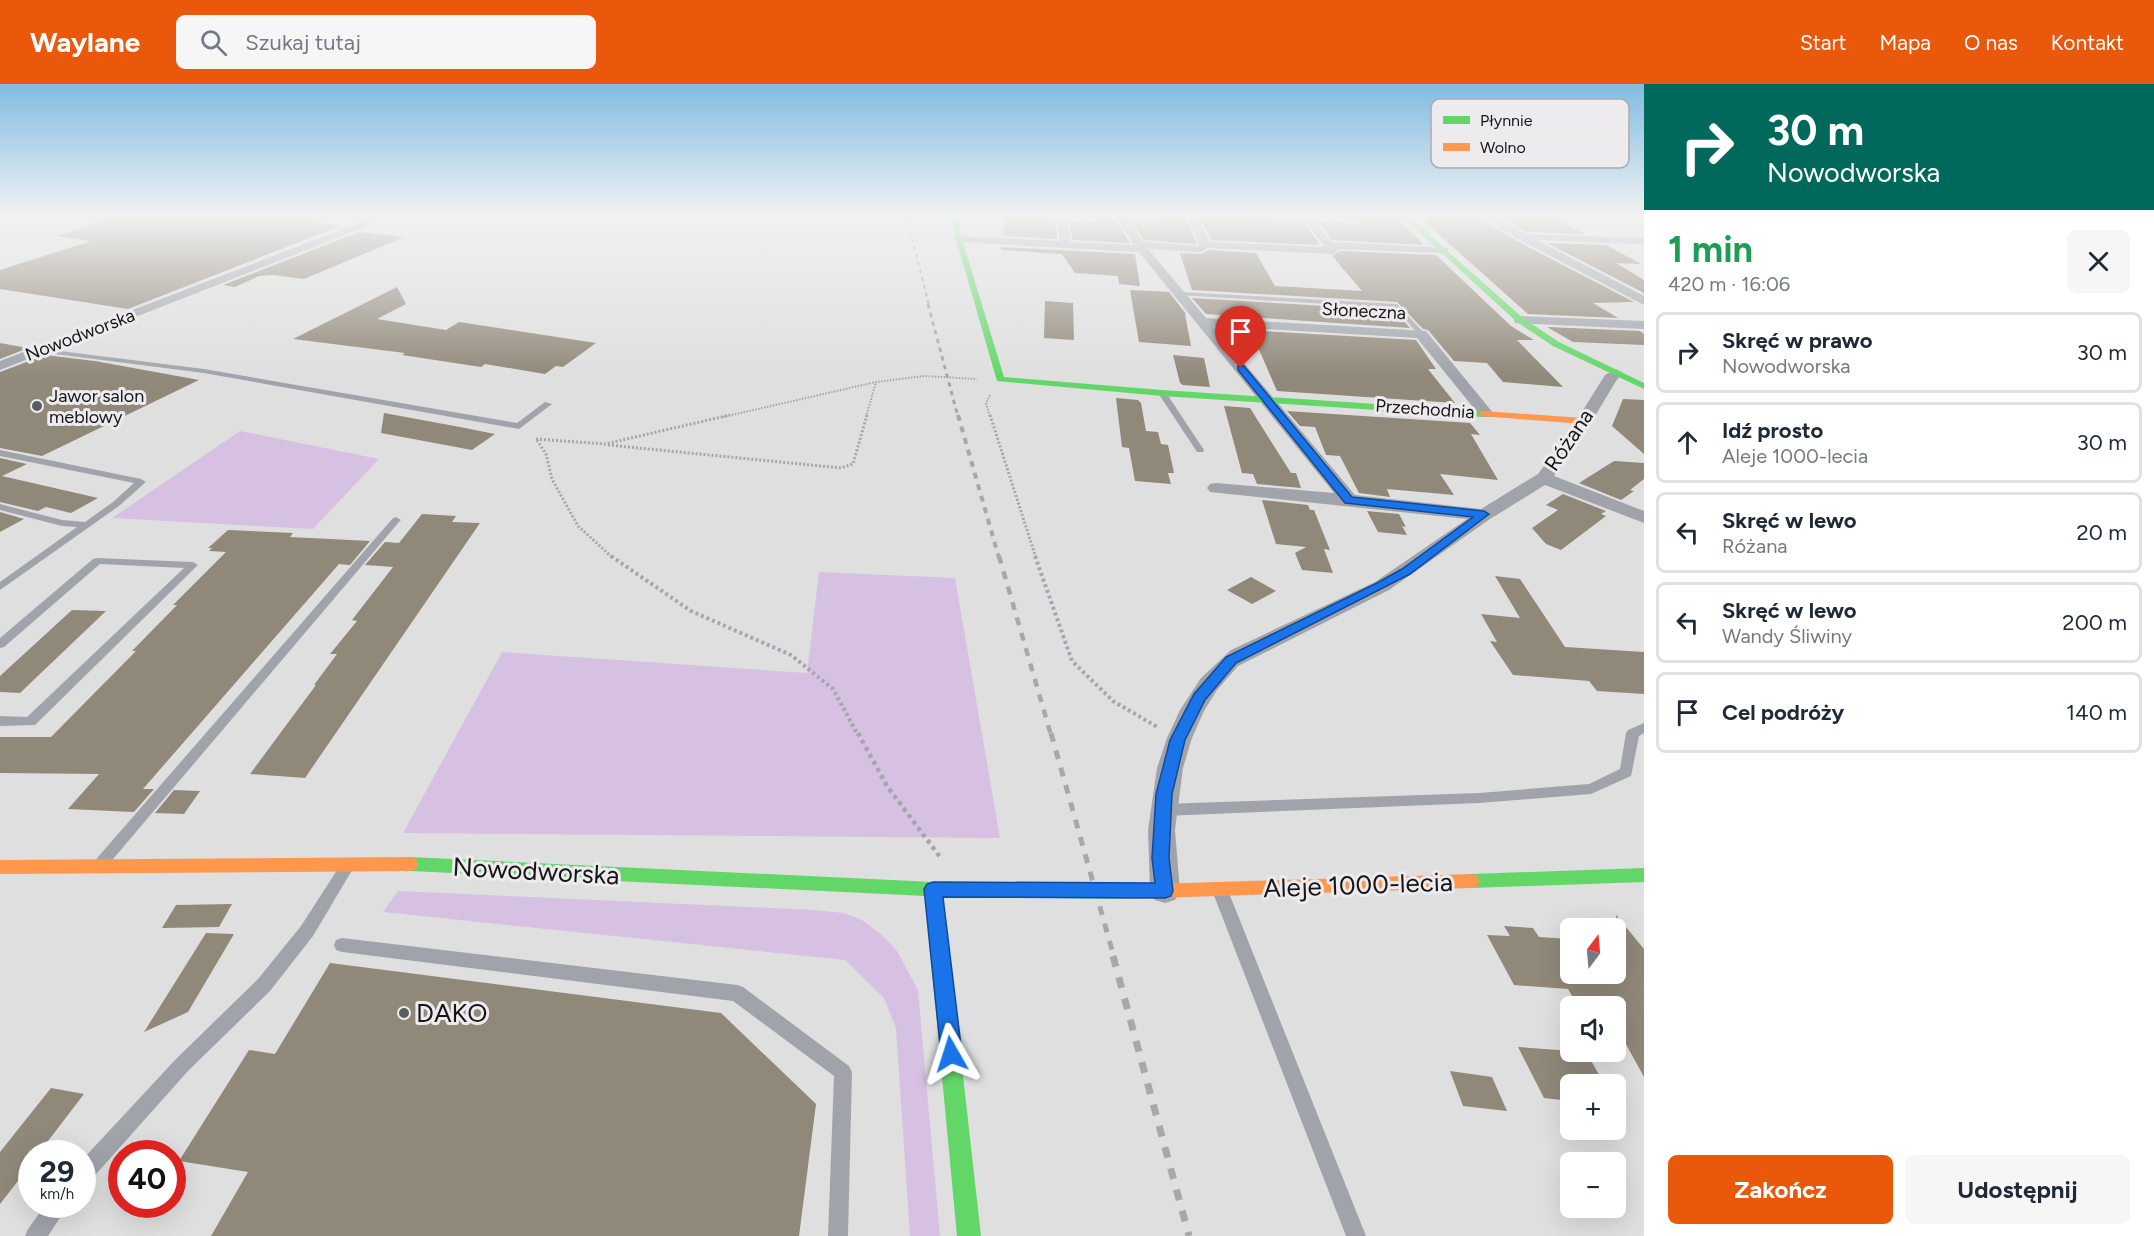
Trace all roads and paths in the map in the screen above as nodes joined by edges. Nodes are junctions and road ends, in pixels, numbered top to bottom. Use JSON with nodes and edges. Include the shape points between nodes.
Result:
{"nodes":[{"id":1,"x":248,"y":269,"type":"edge"},
{"id":2,"x":968,"y":269,"type":"edge"},
{"id":3,"x":1159,"y":269,"type":"edge"},
{"id":4,"x":1464,"y":269,"type":"edge"},
{"id":5,"x":1582,"y":269,"type":"edge"},
{"id":6,"x":1180,"y":294,"type":"junction"},
{"id":7,"x":1644,"y":302,"type":"edge"},
{"id":8,"x":1520,"y":320,"type":"junction"},
{"id":9,"x":1202,"y":322,"type":"junction"},
{"id":10,"x":1644,"y":325,"type":"edge"},
{"id":11,"x":1421,"y":334,"type":"junction"},
{"id":12,"x":39,"y":350,"type":"junction"},
{"id":13,"x":0,"y":366,"type":"edge"},
{"id":14,"x":1616,"y":373,"type":"junction"},
{"id":15,"x":999,"y":379,"type":"junction"},
{"id":16,"x":876,"y":382,"type":"junction"},
{"id":17,"x":1644,"y":386,"type":"edge"},
{"id":18,"x":1162,"y":393,"type":"junction"},
{"id":19,"x":1268,"y":399,"type":"junction"},
{"id":20,"x":548,"y":404,"type":"dead end"},
{"id":21,"x":1486,"y":414,"type":"junction"},
{"id":22,"x":1583,"y":421,"type":"junction"},
{"id":23,"x":605,"y":444,"type":"junction"},
{"id":24,"x":1200,"y":450,"type":"dead end"},
{"id":25,"x":0,"y":453,"type":"edge"},
{"id":26,"x":1544,"y":478,"type":"junction"},
{"id":27,"x":1216,"y":488,"type":"dead end"},
{"id":28,"x":1349,"y":500,"type":"junction"},
{"id":29,"x":0,"y":507,"type":"edge"},
{"id":30,"x":1484,"y":514,"type":"junction"},
{"id":31,"x":1644,"y":517,"type":"edge"},
{"id":32,"x":396,"y":520,"type":"dead end"},
{"id":33,"x":86,"y":525,"type":"junction"},
{"id":34,"x":0,"y":587,"type":"edge"},
{"id":35,"x":0,"y":644,"type":"edge"},
{"id":36,"x":0,"y":721,"type":"edge"},
{"id":37,"x":1644,"y":728,"type":"edge"},
{"id":38,"x":1178,"y":740,"type":"junction"},
{"id":39,"x":1163,"y":810,"type":"junction"},
{"id":40,"x":946,"y":860,"type":"dead end"},
{"id":41,"x":348,"y":864,"type":"junction"},
{"id":42,"x":0,"y":867,"type":"edge"},
{"id":43,"x":99,"y":867,"type":"junction"},
{"id":44,"x":1644,"y":875,"type":"edge"},
{"id":45,"x":933,"y":889,"type":"junction"},
{"id":46,"x":1219,"y":889,"type":"junction"},
{"id":47,"x":1073,"y":890,"type":"joint"},
{"id":48,"x":1165,"y":891,"type":"junction"},
{"id":49,"x":342,"y":945,"type":"dead end"},
{"id":50,"x":96,"y":1160,"type":"edge"},
{"id":51,"x":48,"y":1218,"type":"edge"},
{"id":52,"x":34,"y":1236,"type":"edge"},
{"id":53,"x":838,"y":1236,"type":"edge"},
{"id":54,"x":969,"y":1236,"type":"edge"},
{"id":55,"x":1356,"y":1236,"type":"edge"}],
"edges":[{"from":1,"to":12,"type":"street","name":"Nowodworska"},
{"from":2,"to":15,"type":"street"},
{"from":3,"to":6,"type":"street"},
{"from":4,"to":8,"type":"street"},
{"from":5,"to":7,"type":"street"},
{"from":6,"to":9,"type":"street"},
{"from":6,"to":11,"type":"lane","via":[[1397,306]]},
{"from":8,"to":10,"type":"street"},
{"from":8,"to":14,"type":"street","via":[[1556,344]]},
{"from":9,"to":11,"type":"street","name":"Słoneczna"},
{"from":9,"to":19,"type":"street"},
{"from":11,"to":21,"type":"street","name":"Słoneczna"},
{"from":12,"to":13,"type":"street","name":"Nowodworska"},
{"from":12,"to":20,"type":"lane","via":[[204,371],[519,426]]},
{"from":14,"to":17,"type":"street"},
{"from":14,"to":22,"type":"street","name":"Różana"},
{"from":15,"to":16,"type":"path","via":[[924,376]]},
{"from":15,"to":18,"type":"street","name":"Przechodnia"},
{"from":15,"to":38,"type":"path","via":[[986,403],[1072,661],[1113,700]]},
{"from":16,"to":23,"type":"path"},
{"from":16,"to":23,"type":"path","via":[[853,464],[841,468]]},
{"from":18,"to":19,"type":"street","name":"Przechodnia"},
{"from":18,"to":24,"type":"lane"},
{"from":19,"to":21,"type":"street","name":"Przechodnia"},
{"from":19,"to":28,"type":"street"},
{"from":21,"to":22,"type":"street","name":"Przechodnia"},
{"from":22,"to":26,"type":"street","name":"Różana"},
{"from":23,"to":40,"type":"path","via":[[536,439],[578,526],[621,565],[691,611],[791,656],[833,689],[887,786],[936,854]]},
{"from":25,"to":33,"type":"lane","via":[[141,482]]},
{"from":26,"to":30,"type":"street","name":"Różana"},
{"from":26,"to":31,"type":"street"},
{"from":27,"to":28,"type":"street"},
{"from":28,"to":30,"type":"street"},
{"from":29,"to":33,"type":"lane"},
{"from":30,"to":38,"type":"street","name":"Różana","via":[[1390,581],[1231,660],[1200,698]]},
{"from":32,"to":43,"type":"lane"},
{"from":33,"to":34,"type":"lane"},
{"from":35,"to":36,"type":"lane","via":[[97,561],[193,565],[30,722]]},
{"from":37,"to":39,"type":"lane","via":[[1633,733],[1626,772],[1591,789],[1479,798]]},
{"from":38,"to":39,"type":"street","name":"Różana"},
{"from":39,"to":48,"type":"street","name":"Różana","via":[[1160,858]]},
{"from":41,"to":43,"type":"street","name":"Nowodworska"},
{"from":41,"to":45,"type":"street","name":"Nowodworska"},
{"from":41,"to":50,"type":"lane","via":[[307,931],[264,986],[182,1065]]},
{"from":42,"to":43,"type":"street","name":"Nowodworska"},
{"from":44,"to":46,"type":"street","name":"Aleje 1000-lecia"},
{"from":45,"to":47,"type":"street","name":"Nowodworska"},
{"from":45,"to":54,"type":"street"},
{"from":46,"to":48,"type":"street","name":"Aleje 1000-lecia"},
{"from":46,"to":55,"type":"lane"},
{"from":47,"to":48,"type":"street","name":"Aleje 1000-lecia"},
{"from":49,"to":53,"type":"lane","via":[[736,993],[843,1072]]},
{"from":51,"to":52,"type":"lane"}]}
